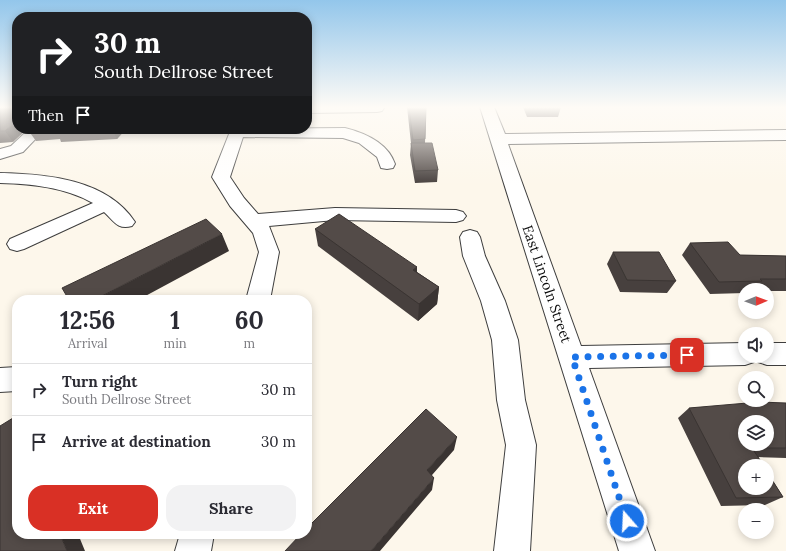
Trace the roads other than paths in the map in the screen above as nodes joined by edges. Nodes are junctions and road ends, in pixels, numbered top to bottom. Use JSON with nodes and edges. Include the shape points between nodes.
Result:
{"nodes":[{"id":1,"x":330,"y":133,"type":"edge"},
{"id":2,"x":496,"y":133,"type":"edge"},
{"id":3,"x":33,"y":134,"type":"edge"},
{"id":4,"x":237,"y":134,"type":"edge"},
{"id":5,"x":786,"y":135,"type":"edge"},
{"id":6,"x":499,"y":139,"type":"junction"},
{"id":7,"x":0,"y":154,"type":"edge"},
{"id":8,"x":386,"y":164,"type":"dead end"},
{"id":9,"x":0,"y":178,"type":"edge"},
{"id":10,"x":106,"y":204,"type":"junction"},
{"id":11,"x":253,"y":221,"type":"junction"},
{"id":12,"x":125,"y":222,"type":"dead end"},
{"id":13,"x":17,"y":244,"type":"dead end"},
{"id":14,"x":259,"y":295,"type":"edge"},
{"id":15,"x":738,"y":354,"type":"edge"},
{"id":16,"x":774,"y":354,"type":"edge"},
{"id":17,"x":786,"y":354,"type":"edge"},
{"id":18,"x":572,"y":357,"type":"junction"},
{"id":19,"x":12,"y":379,"type":"edge"},
{"id":20,"x":0,"y":380,"type":"edge"},
{"id":21,"x":196,"y":539,"type":"edge"},
{"id":22,"x":193,"y":551,"type":"edge"},
{"id":23,"x":512,"y":551,"type":"edge"},
{"id":24,"x":637,"y":551,"type":"edge"}],
"edges":[{"from":1,"to":8,"type":"street","via":[[345,133],[364,140],[384,155]]},
{"from":2,"to":6,"type":"street","name":"East Lincoln Street"},
{"from":3,"to":7,"type":"street","via":[[17,149]]},
{"from":4,"to":11,"type":"street","via":[[220,177]]},
{"from":5,"to":6,"type":"street"},
{"from":6,"to":18,"type":"street","name":"East Lincoln Street"},
{"from":9,"to":10,"type":"street","via":[[64,184],[99,198]]},
{"from":10,"to":12,"type":"street"},
{"from":10,"to":13,"type":"street"},
{"from":11,"to":14,"type":"street","via":[[262,230],[269,252]]},
{"from":11,"to":23,"type":"street","via":[[335,214],[463,227],[493,301],[505,340],[511,400],[521,445]]},
{"from":15,"to":18,"type":"street"},
{"from":16,"to":17,"type":"street"},
{"from":18,"to":24,"type":"street","name":"East Lincoln Street"},
{"from":19,"to":20,"type":"street"},
{"from":21,"to":22,"type":"street"}]}
